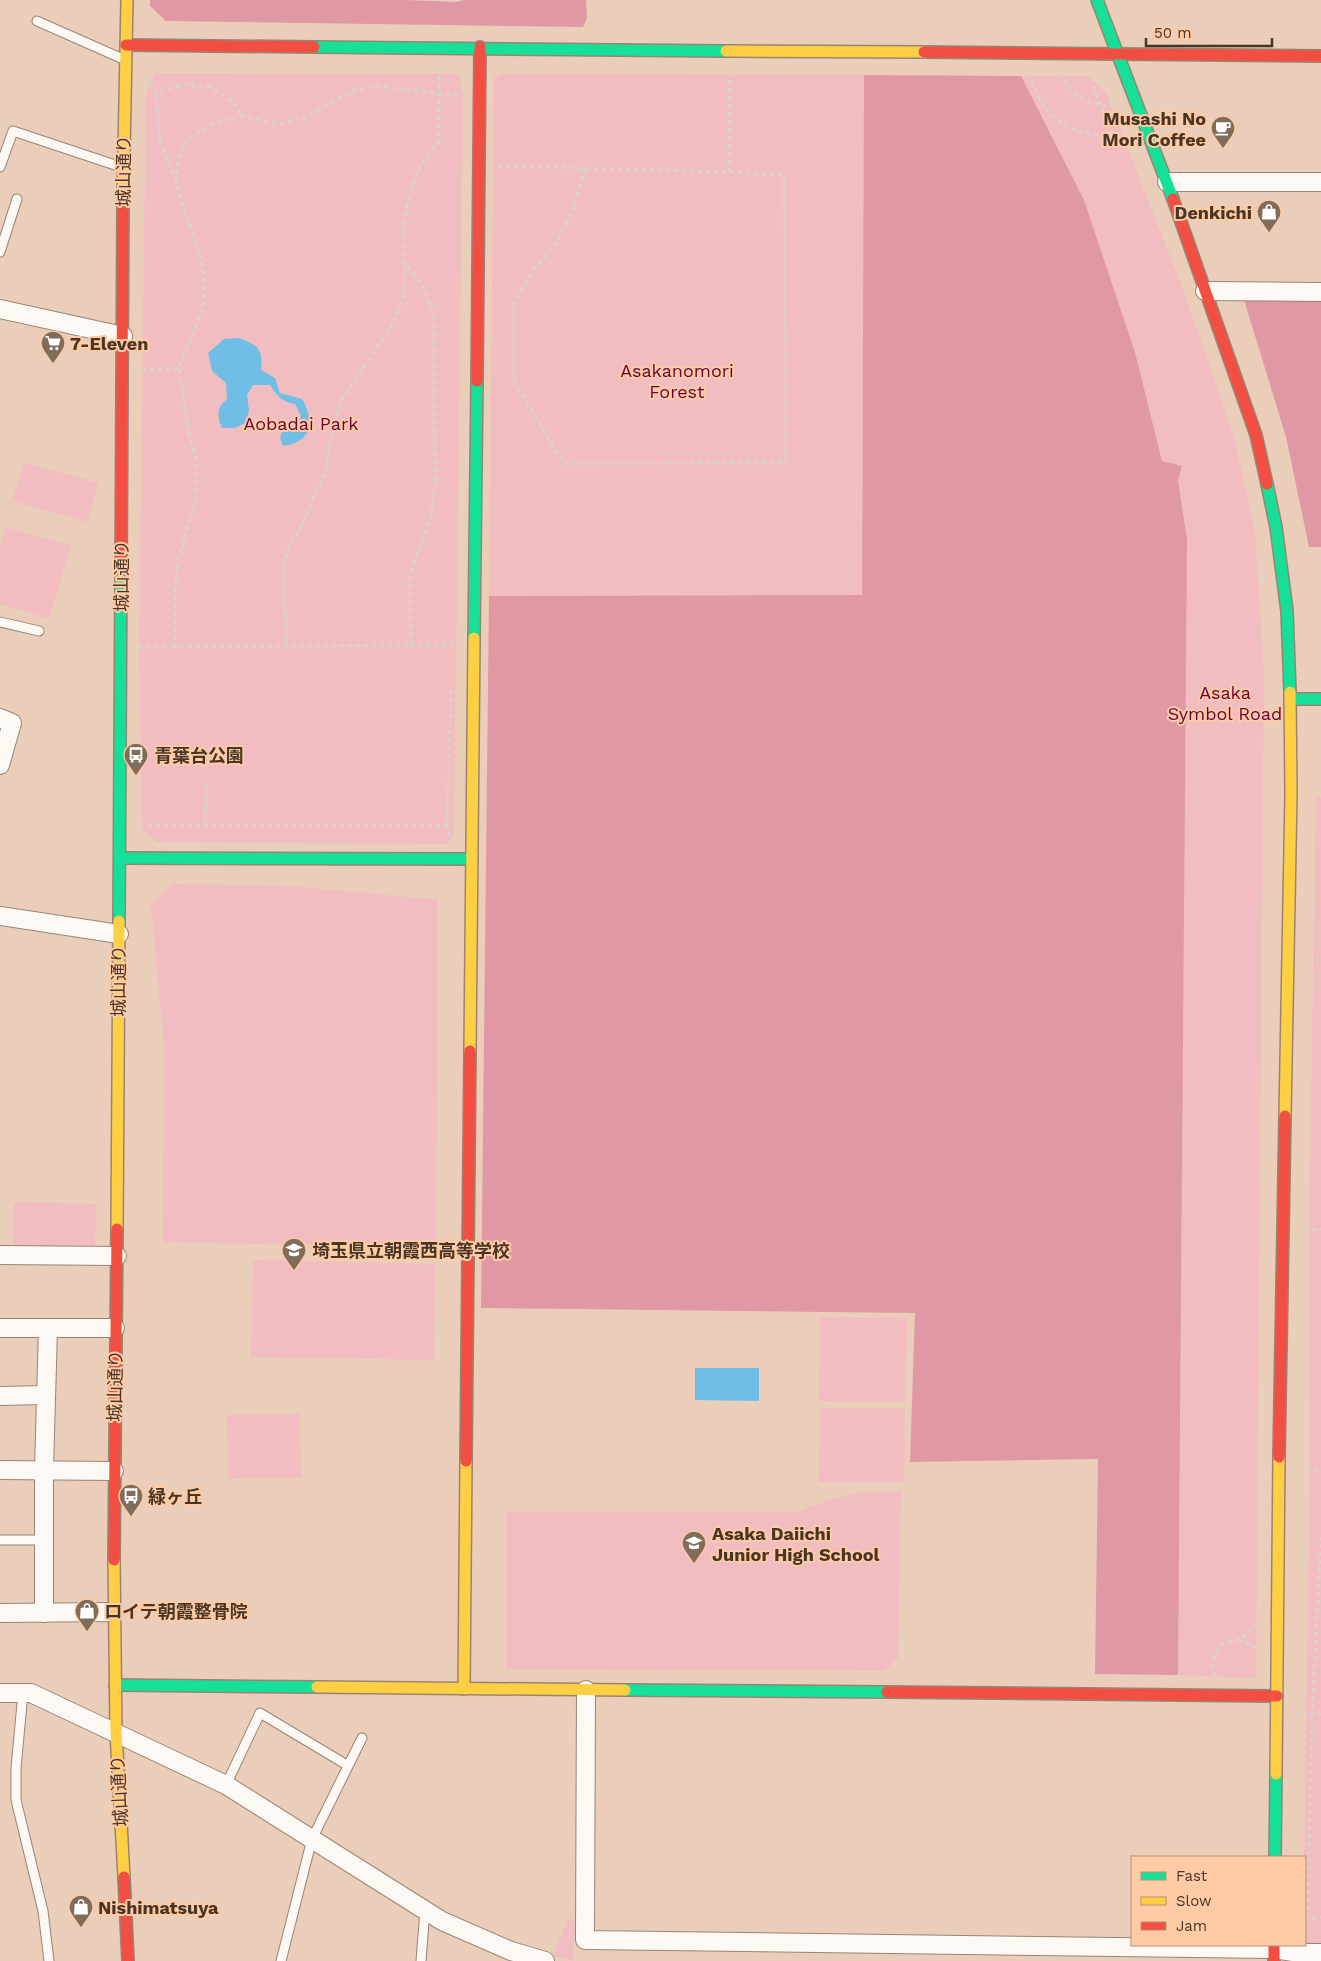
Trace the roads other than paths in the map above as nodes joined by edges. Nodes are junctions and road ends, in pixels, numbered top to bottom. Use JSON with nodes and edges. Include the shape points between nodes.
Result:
{"nodes":[{"id":1,"x":127,"y":0,"type":"edge"},
{"id":2,"x":1097,"y":0,"type":"edge"},
{"id":3,"x":37,"y":21,"type":"dead end"},
{"id":4,"x":126,"y":45,"type":"junction"},
{"id":5,"x":480,"y":47,"type":"junction"},
{"id":6,"x":1116,"y":53,"type":"junction"},
{"id":7,"x":1321,"y":56,"type":"edge"},
{"id":8,"x":125,"y":60,"type":"junction"},
{"id":9,"x":0,"y":167,"type":"edge"},
{"id":10,"x":123,"y":168,"type":"junction"},
{"id":11,"x":1167,"y":182,"type":"junction"},
{"id":12,"x":1321,"y":182,"type":"edge"},
{"id":13,"x":17,"y":199,"type":"dead end"},
{"id":14,"x":0,"y":252,"type":"edge"},
{"id":15,"x":1205,"y":292,"type":"junction"},
{"id":16,"x":1321,"y":292,"type":"edge"},
{"id":17,"x":0,"y":309,"type":"edge"},
{"id":18,"x":123,"y":336,"type":"junction"},
{"id":19,"x":0,"y":622,"type":"edge"},
{"id":20,"x":39,"y":631,"type":"dead end"},
{"id":21,"x":1290,"y":699,"type":"junction"},
{"id":22,"x":1321,"y":699,"type":"edge"},
{"id":23,"x":0,"y":718,"type":"edge"},
{"id":24,"x":0,"y":765,"type":"edge"},
{"id":25,"x":120,"y":858,"type":"junction"},
{"id":26,"x":472,"y":859,"type":"junction"},
{"id":27,"x":0,"y":916,"type":"edge"},
{"id":28,"x":118,"y":934,"type":"junction"},
{"id":29,"x":0,"y":1255,"type":"edge"},
{"id":30,"x":117,"y":1256,"type":"junction"},
{"id":31,"x":0,"y":1328,"type":"edge"},
{"id":32,"x":115,"y":1328,"type":"junction"},
{"id":33,"x":48,"y":1329,"type":"junction"},
{"id":34,"x":45,"y":1395,"type":"junction"},
{"id":35,"x":0,"y":1396,"type":"edge"},
{"id":36,"x":44,"y":1469,"type":"junction"},
{"id":37,"x":0,"y":1470,"type":"edge"},
{"id":38,"x":114,"y":1471,"type":"junction"},
{"id":39,"x":0,"y":1540,"type":"edge"},
{"id":40,"x":44,"y":1540,"type":"junction"},
{"id":41,"x":113,"y":1612,"type":"junction"},
{"id":42,"x":0,"y":1613,"type":"edge"},
{"id":43,"x":44,"y":1613,"type":"junction"},
{"id":44,"x":115,"y":1685,"type":"junction"},
{"id":45,"x":464,"y":1689,"type":"junction"},
{"id":46,"x":586,"y":1690,"type":"junction"},
{"id":47,"x":0,"y":1693,"type":"edge"},
{"id":48,"x":23,"y":1693,"type":"junction"},
{"id":49,"x":1277,"y":1696,"type":"junction"},
{"id":50,"x":116,"y":1732,"type":"junction"},
{"id":51,"x":362,"y":1738,"type":"dead end"},
{"id":52,"x":347,"y":1765,"type":"junction"},
{"id":53,"x":226,"y":1785,"type":"junction"},
{"id":54,"x":312,"y":1839,"type":"junction"},
{"id":55,"x":1275,"y":1856,"type":"edge"},
{"id":56,"x":425,"y":1910,"type":"junction"},
{"id":57,"x":1274,"y":1952,"type":"edge"},
{"id":58,"x":1321,"y":1953,"type":"edge"},
{"id":59,"x":511,"y":1956,"type":"edge"},
{"id":60,"x":49,"y":1961,"type":"edge"},
{"id":61,"x":128,"y":1961,"type":"edge"},
{"id":62,"x":280,"y":1961,"type":"edge"},
{"id":63,"x":421,"y":1961,"type":"edge"},
{"id":64,"x":545,"y":1961,"type":"edge"}],
"edges":[{"from":1,"to":4,"type":"street","name":"城山通り"},
{"from":2,"to":6,"type":"street"},
{"from":3,"to":8,"type":"lane"},
{"from":4,"to":5,"type":"street"},
{"from":4,"to":8,"type":"street","name":"城山通り"},
{"from":5,"to":6,"type":"street"},
{"from":5,"to":26,"type":"street"},
{"from":6,"to":7,"type":"street"},
{"from":6,"to":11,"type":"street"},
{"from":8,"to":10,"type":"street","name":"城山通り"},
{"from":9,"to":10,"type":"lane","via":[[13,132]]},
{"from":10,"to":18,"type":"street","name":"城山通り"},
{"from":11,"to":12,"type":"street"},
{"from":11,"to":15,"type":"street"},
{"from":13,"to":14,"type":"lane"},
{"from":15,"to":16,"type":"street"},
{"from":15,"to":21,"type":"street","via":[[1256,435],[1276,527],[1287,611]]},
{"from":17,"to":18,"type":"street"},
{"from":18,"to":25,"type":"street","name":"城山通り"},
{"from":19,"to":20,"type":"lane"},
{"from":21,"to":22,"type":"street"},
{"from":21,"to":49,"type":"street"},
{"from":23,"to":24,"type":"street","via":[[12,723]]},
{"from":25,"to":26,"type":"street"},
{"from":25,"to":28,"type":"street","name":"城山通り"},
{"from":26,"to":45,"type":"street"},
{"from":27,"to":28,"type":"street"},
{"from":28,"to":30,"type":"street","name":"城山通り"},
{"from":29,"to":30,"type":"street"},
{"from":30,"to":32,"type":"street","name":"城山通り"},
{"from":31,"to":33,"type":"street"},
{"from":32,"to":33,"type":"street"},
{"from":32,"to":38,"type":"street","name":"城山通り"},
{"from":33,"to":34,"type":"street"},
{"from":34,"to":35,"type":"street"},
{"from":34,"to":36,"type":"street"},
{"from":36,"to":37,"type":"street"},
{"from":36,"to":38,"type":"street"},
{"from":36,"to":40,"type":"street"},
{"from":38,"to":41,"type":"street","name":"城山通り"},
{"from":39,"to":40,"type":"lane"},
{"from":40,"to":43,"type":"street"},
{"from":41,"to":43,"type":"street"},
{"from":41,"to":44,"type":"street","name":"城山通り"},
{"from":42,"to":43,"type":"street"},
{"from":44,"to":45,"type":"street"},
{"from":44,"to":50,"type":"street","name":"城山通り"},
{"from":45,"to":46,"type":"street"},
{"from":46,"to":49,"type":"street"},
{"from":46,"to":57,"type":"street","via":[[584,1940]]},
{"from":47,"to":48,"type":"street"},
{"from":48,"to":50,"type":"street","via":[[30,1693]]},
{"from":48,"to":60,"type":"lane","via":[[16,1800],[43,1911]]},
{"from":49,"to":55,"type":"street"},
{"from":50,"to":53,"type":"street"},
{"from":50,"to":61,"type":"street","name":"城山通り"},
{"from":51,"to":52,"type":"lane"},
{"from":52,"to":53,"type":"lane","via":[[260,1713]]},
{"from":52,"to":54,"type":"lane"},
{"from":53,"to":54,"type":"street"},
{"from":54,"to":56,"type":"street"},
{"from":54,"to":62,"type":"lane"},
{"from":56,"to":59,"type":"street"},
{"from":56,"to":63,"type":"lane"},
{"from":57,"to":58,"type":"street"},
{"from":59,"to":64,"type":"street"}]}
